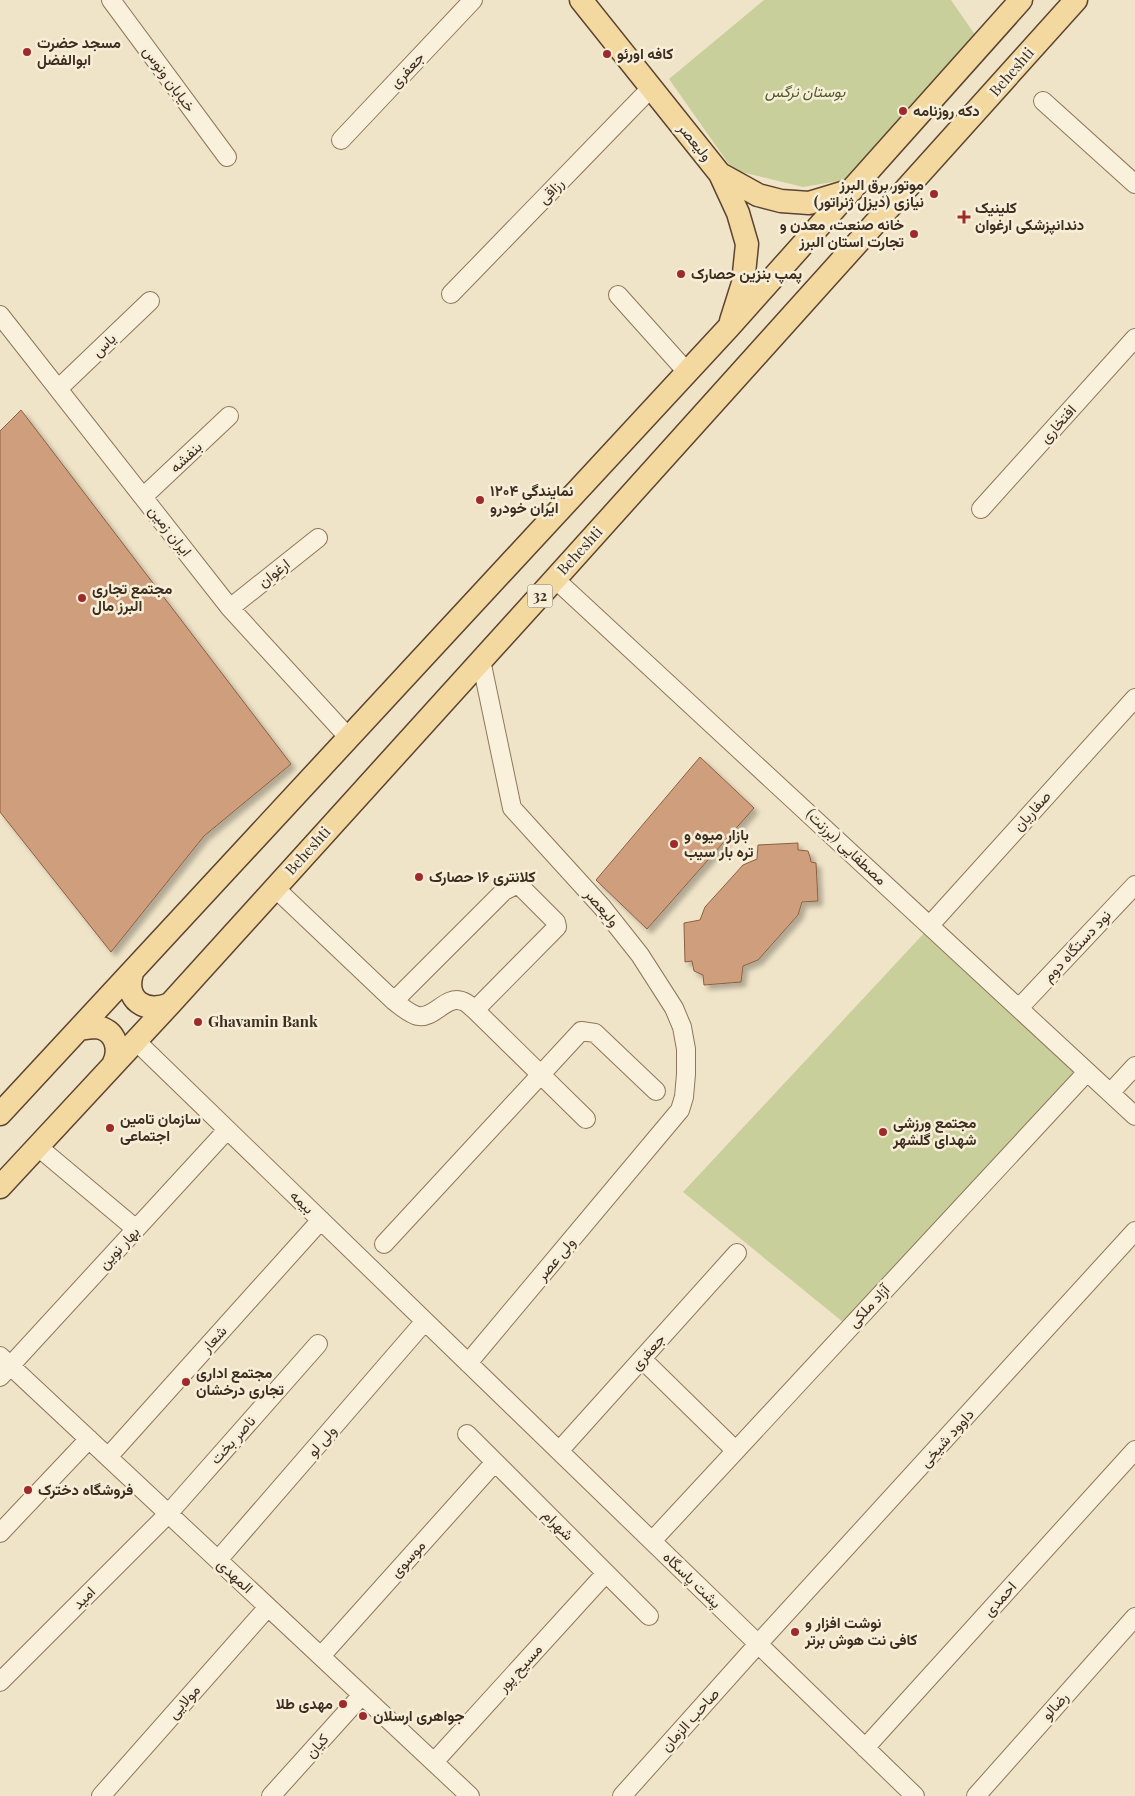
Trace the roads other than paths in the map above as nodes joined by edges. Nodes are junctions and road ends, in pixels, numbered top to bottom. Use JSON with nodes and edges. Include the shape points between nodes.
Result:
{"nodes":[{"id":1,"x":111,"y":0,"type":"edge"},
{"id":2,"x":473,"y":0,"type":"edge"},
{"id":3,"x":582,"y":0,"type":"edge"},
{"id":4,"x":1021,"y":0,"type":"edge"},
{"id":5,"x":1076,"y":0,"type":"edge"},
{"id":6,"x":651,"y":88,"type":"junction"},
{"id":7,"x":1043,"y":101,"type":"dead end"},
{"id":8,"x":341,"y":140,"type":"dead end"},
{"id":9,"x":227,"y":157,"type":"dead end"},
{"id":10,"x":720,"y":174,"type":"junction"},
{"id":11,"x":1135,"y":184,"type":"edge"},
{"id":12,"x":853,"y":190,"type":"junction"},
{"id":13,"x":451,"y":294,"type":"dead end"},
{"id":14,"x":618,"y":295,"type":"dead end"},
{"id":15,"x":150,"y":300,"type":"dead end"},
{"id":16,"x":0,"y":315,"type":"edge"},
{"id":17,"x":729,"y":327,"type":"junction"},
{"id":18,"x":1135,"y":338,"type":"edge"},
{"id":19,"x":687,"y":372,"type":"junction"},
{"id":20,"x":58,"y":389,"type":"junction"},
{"id":21,"x":229,"y":416,"type":"dead end"},
{"id":22,"x":143,"y":497,"type":"junction"},
{"id":23,"x":981,"y":509,"type":"dead end"},
{"id":24,"x":318,"y":538,"type":"dead end"},
{"id":25,"x":555,"y":579,"type":"junction"},
{"id":26,"x":230,"y":608,"type":"junction"},
{"id":27,"x":481,"y":660,"type":"junction"},
{"id":28,"x":1135,"y":698,"type":"edge"},
{"id":29,"x":349,"y":738,"type":"junction"},
{"id":30,"x":1135,"y":884,"type":"edge"},
{"id":31,"x":274,"y":887,"type":"junction"},
{"id":32,"x":930,"y":925,"type":"junction"},
{"id":33,"x":132,"y":973,"type":"junction"},
{"id":34,"x":394,"y":1001,"type":"junction"},
{"id":35,"x":170,"y":1004,"type":"junction"},
{"id":36,"x":1019,"y":1008,"type":"junction"},
{"id":37,"x":475,"y":1010,"type":"junction"},
{"id":38,"x":80,"y":1029,"type":"junction"},
{"id":39,"x":136,"y":1041,"type":"junction"},
{"id":40,"x":113,"y":1065,"type":"junction"},
{"id":41,"x":1135,"y":1066,"type":"edge"},
{"id":42,"x":1087,"y":1072,"type":"junction"},
{"id":43,"x":540,"y":1075,"type":"junction"},
{"id":44,"x":656,"y":1091,"type":"dead end"},
{"id":45,"x":1110,"y":1093,"type":"junction"},
{"id":46,"x":0,"y":1114,"type":"edge"},
{"id":47,"x":1135,"y":1116,"type":"edge"},
{"id":48,"x":586,"y":1120,"type":"dead end"},
{"id":49,"x":227,"y":1130,"type":"junction"},
{"id":50,"x":38,"y":1146,"type":"junction"},
{"id":51,"x":644,"y":1154,"type":"joint"},
{"id":52,"x":0,"y":1187,"type":"edge"},
{"id":53,"x":321,"y":1220,"type":"junction"},
{"id":54,"x":136,"y":1229,"type":"junction"},
{"id":55,"x":1135,"y":1231,"type":"edge"},
{"id":56,"x":384,"y":1244,"type":"dead end"},
{"id":57,"x":737,"y":1253,"type":"dead end"},
{"id":58,"x":425,"y":1321,"type":"junction"},
{"id":59,"x":318,"y":1344,"type":"dead end"},
{"id":60,"x":642,"y":1359,"type":"junction"},
{"id":61,"x":468,"y":1363,"type":"junction"},
{"id":62,"x":3,"y":1366,"type":"edge"},
{"id":63,"x":467,"y":1434,"type":"dead end"},
{"id":64,"x":89,"y":1439,"type":"junction"},
{"id":65,"x":735,"y":1450,"type":"junction"},
{"id":66,"x":1135,"y":1450,"type":"edge"},
{"id":67,"x":559,"y":1451,"type":"junction"},
{"id":68,"x":108,"y":1457,"type":"junction"},
{"id":69,"x":495,"y":1462,"type":"junction"},
{"id":70,"x":168,"y":1514,"type":"junction"},
{"id":71,"x":0,"y":1533,"type":"edge"},
{"id":72,"x":652,"y":1541,"type":"junction"},
{"id":73,"x":218,"y":1560,"type":"junction"},
{"id":74,"x":606,"y":1574,"type":"junction"},
{"id":75,"x":268,"y":1607,"type":"junction"},
{"id":76,"x":649,"y":1616,"type":"dead end"},
{"id":77,"x":1135,"y":1617,"type":"edge"},
{"id":78,"x":758,"y":1644,"type":"junction"},
{"id":79,"x":320,"y":1656,"type":"junction"},
{"id":80,"x":0,"y":1682,"type":"edge"},
{"id":81,"x":362,"y":1695,"type":"junction"},
{"id":82,"x":865,"y":1748,"type":"junction"},
{"id":83,"x":434,"y":1762,"type":"junction"},
{"id":84,"x":100,"y":1796,"type":"edge"},
{"id":85,"x":271,"y":1796,"type":"edge"},
{"id":86,"x":470,"y":1796,"type":"edge"},
{"id":87,"x":622,"y":1796,"type":"edge"},
{"id":88,"x":915,"y":1796,"type":"edge"},
{"id":89,"x":976,"y":1796,"type":"edge"}],
"edges":[{"from":1,"to":9,"type":"street","name":"خیابان ونوس"},
{"from":2,"to":8,"type":"street","name":"جعفری"},
{"from":3,"to":6,"type":"main road","name":"ولیعصر"},
{"from":4,"to":12,"type":"main road"},
{"from":5,"to":25,"type":"main road","name":"Beheshti","number":"32"},
{"from":6,"to":10,"type":"main road","name":"ولیعصر"},
{"from":6,"to":13,"type":"street","name":"رزاقی"},
{"from":7,"to":11,"type":"street"},
{"from":10,"to":12,"type":"main road","name":"ولیعصر","via":[[758,195],[782,201],[810,203]]},
{"from":10,"to":17,"type":"main road","via":[[738,213],[747,244],[743,283]]},
{"from":12,"to":17,"type":"main road"},
{"from":14,"to":19,"type":"street"},
{"from":15,"to":20,"type":"street","name":"یاس"},
{"from":16,"to":20,"type":"street","name":"ایران زمین"},
{"from":17,"to":19,"type":"main road"},
{"from":18,"to":23,"type":"street","name":"افتخاری"},
{"from":19,"to":29,"type":"main road"},
{"from":20,"to":22,"type":"street","name":"ایران زمین"},
{"from":21,"to":22,"type":"street","name":"بنفشه"},
{"from":22,"to":26,"type":"street","name":"ایران زمین"},
{"from":24,"to":26,"type":"street","name":"ارغوان"},
{"from":25,"to":27,"type":"main road","name":"Beheshti","number":"32"},
{"from":25,"to":32,"type":"street","name":"مصطفایی (برزنت)"},
{"from":26,"to":29,"type":"street","name":"ایران زمین"},
{"from":27,"to":31,"type":"main road","name":"Beheshti","number":"32"},
{"from":27,"to":51,"type":"street","name":"ولیعصر","via":[[512,808],[602,907],[640,955],[674,1008],[682,1028],[686,1049],[684,1097],[680,1110]]},
{"from":28,"to":32,"type":"street","name":"صفاریان"},
{"from":29,"to":33,"type":"main road"},
{"from":30,"to":36,"type":"street","name":"نود دستگاه دوم"},
{"from":31,"to":34,"type":"street"},
{"from":31,"to":35,"type":"main road","name":"Beheshti","number":"32"},
{"from":32,"to":36,"type":"street","name":"مصطفایی (برزنت)"},
{"from":33,"to":35,"type":"main road","via":[[130,988],[136,1001],[150,1008]]},
{"from":33,"to":38,"type":"main road"},
{"from":34,"to":37,"type":"street","via":[[419,1016],[428,1015],[453,1000],[463,1001]]},
{"from":34,"to":37,"type":"street","via":[[504,892],[520,886],[556,922],[557,927]]},
{"from":35,"to":39,"type":"main road","name":"Beheshti","number":"32"},
{"from":36,"to":42,"type":"street","name":"مصطفایی (برزنت)"},
{"from":37,"to":43,"type":"street"},
{"from":38,"to":40,"type":"main road","via":[[101,1028],[113,1037],[118,1051]]},
{"from":38,"to":46,"type":"main road"},
{"from":39,"to":40,"type":"main road","name":"Beheshti","number":"32"},
{"from":39,"to":49,"type":"street","name":"بیمه"},
{"from":40,"to":50,"type":"main road","name":"Beheshti","number":"32"},
{"from":41,"to":45,"type":"street"},
{"from":42,"to":45,"type":"street","name":"مصطفایی (برزنت)"},
{"from":42,"to":65,"type":"street","name":"آزاد ملکی"},
{"from":43,"to":44,"type":"street","via":[[581,1031],[589,1031],[595,1033]]},
{"from":43,"to":48,"type":"street"},
{"from":43,"to":56,"type":"street"},
{"from":45,"to":47,"type":"street","name":"مصطفایی (برزنت)"},
{"from":49,"to":53,"type":"street","name":"بیمه"},
{"from":49,"to":54,"type":"street","name":"بهار نوین"},
{"from":50,"to":52,"type":"main road","name":"Beheshti","number":"32"},
{"from":50,"to":54,"type":"street"},
{"from":51,"to":61,"type":"street","name":"ولی عصر"},
{"from":53,"to":58,"type":"street","name":"بیمه"},
{"from":53,"to":68,"type":"street","name":"شعار"},
{"from":54,"to":62,"type":"street","name":"بهار نوین"},
{"from":55,"to":78,"type":"street","name":"داوود شیخی"},
{"from":57,"to":60,"type":"street","name":"جعفری"},
{"from":58,"to":61,"type":"street","name":"بیمه"},
{"from":58,"to":73,"type":"street","name":"ولی لو"},
{"from":59,"to":70,"type":"street","name":"ناصر بخت"},
{"from":60,"to":65,"type":"street"},
{"from":60,"to":67,"type":"street","name":"جعفری"},
{"from":61,"to":67,"type":"street","name":"پشت پاسگاه"},
{"from":62,"to":64,"type":"street","name":"المهدی"},
{"from":63,"to":69,"type":"street","name":"شهرام"},
{"from":64,"to":68,"type":"street","name":"المهدی"},
{"from":64,"to":71,"type":"street"},
{"from":65,"to":72,"type":"street","name":"آزاد ملکی"},
{"from":66,"to":82,"type":"street","name":"احمدی"},
{"from":67,"to":72,"type":"street","name":"پشت پاسگاه"},
{"from":68,"to":70,"type":"street","name":"المهدی"},
{"from":69,"to":74,"type":"street","name":"شهرام"},
{"from":69,"to":79,"type":"street","name":"موسوی"},
{"from":70,"to":73,"type":"street","name":"المهدی"},
{"from":70,"to":80,"type":"street","name":"امید"},
{"from":72,"to":78,"type":"street","name":"پشت پاسگاه"},
{"from":73,"to":75,"type":"street","name":"المهدی"},
{"from":74,"to":76,"type":"street","name":"شهرام"},
{"from":74,"to":83,"type":"street","name":"مسیح پور"},
{"from":75,"to":79,"type":"street","name":"المهدی"},
{"from":75,"to":84,"type":"street","name":"مولایی"},
{"from":77,"to":89,"type":"street","name":"رضالو"},
{"from":78,"to":82,"type":"street","name":"پشت پاسگاه"},
{"from":78,"to":87,"type":"street","name":"صاحب الزمان"},
{"from":79,"to":81,"type":"street","name":"المهدی"},
{"from":81,"to":83,"type":"street","name":"المهدی"},
{"from":81,"to":85,"type":"street","name":"کیان"},
{"from":82,"to":88,"type":"street","name":"پشت پاسگاه"},
{"from":83,"to":86,"type":"street","name":"المهدی"}]}
